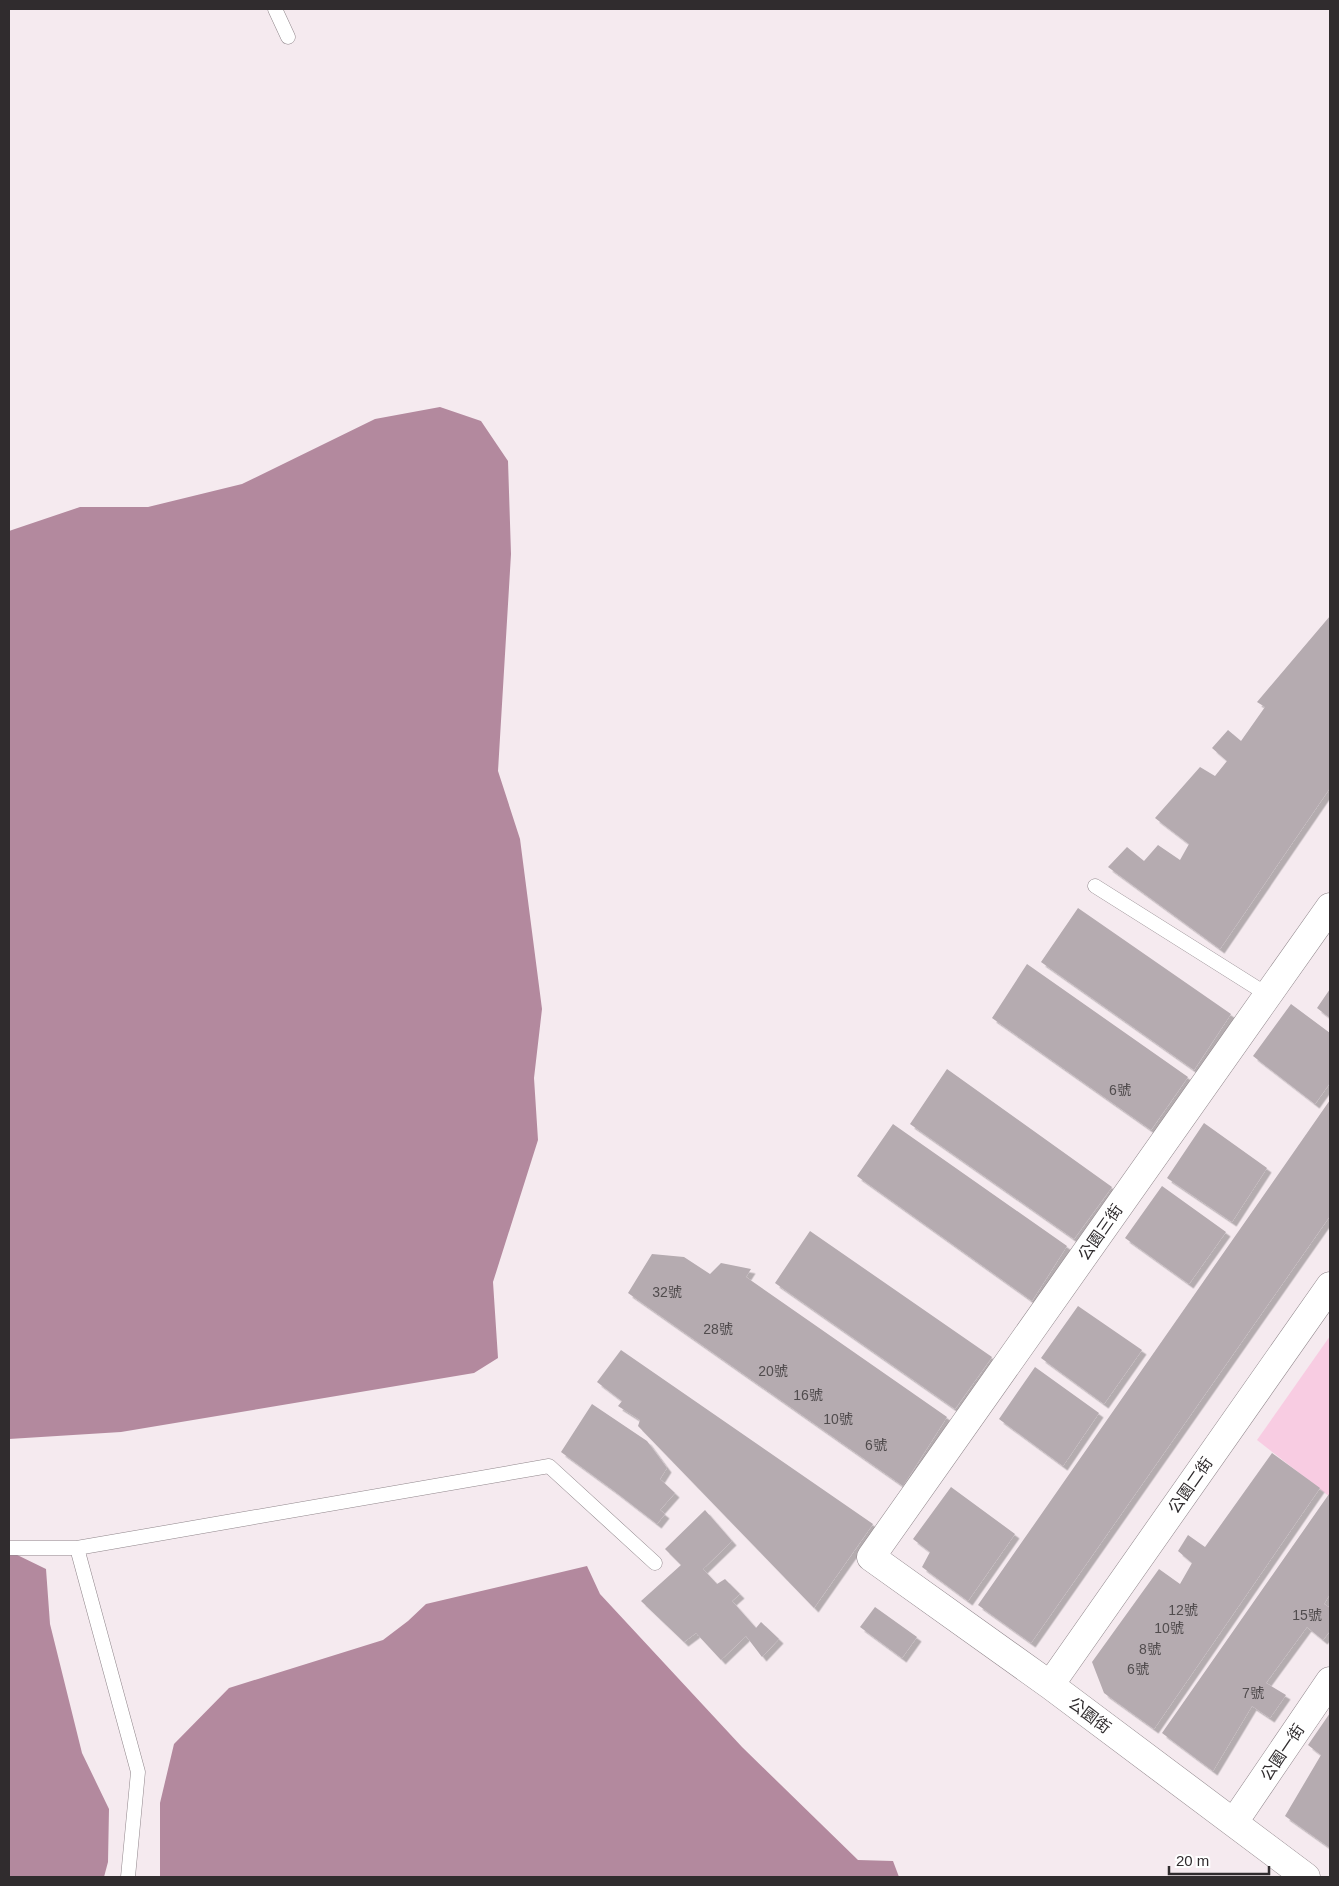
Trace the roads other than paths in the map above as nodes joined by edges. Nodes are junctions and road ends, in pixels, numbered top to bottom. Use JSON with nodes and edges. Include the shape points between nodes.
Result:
{"nodes":[{"id":1,"x":275,"y":9,"type":"edge"},
{"id":2,"x":288,"y":37,"type":"dead end"},
{"id":3,"x":1095,"y":886,"type":"dead end"},
{"id":4,"x":1330,"y":907,"type":"edge"},
{"id":5,"x":1268,"y":995,"type":"junction"},
{"id":6,"x":1330,"y":1286,"type":"edge"},
{"id":7,"x":9,"y":1548,"type":"edge"},
{"id":8,"x":78,"y":1548,"type":"junction"},
{"id":9,"x":871,"y":1557,"type":"joint"},
{"id":10,"x":655,"y":1563,"type":"dead end"},
{"id":11,"x":1330,"y":1681,"type":"edge"},
{"id":12,"x":1050,"y":1685,"type":"junction"},
{"id":13,"x":1234,"y":1822,"type":"junction"},
{"id":14,"x":128,"y":1877,"type":"edge"},
{"id":15,"x":1306,"y":1877,"type":"edge"}],
"edges":[{"from":1,"to":2,"type":"lane"},
{"from":3,"to":5,"type":"lane"},
{"from":4,"to":5,"type":"street","name":"公園三街"},
{"from":5,"to":9,"type":"street","name":"公園三街"},
{"from":6,"to":12,"type":"street","name":"公園二街"},
{"from":7,"to":8,"type":"lane"},
{"from":8,"to":10,"type":"lane","via":[[549,1466]]},
{"from":8,"to":14,"type":"lane","via":[[138,1772]]},
{"from":9,"to":12,"type":"street","name":"公園街"},
{"from":11,"to":13,"type":"street","name":"公園一街"},
{"from":12,"to":13,"type":"street","name":"公園街"},
{"from":13,"to":15,"type":"street","name":"公園街"}]}
